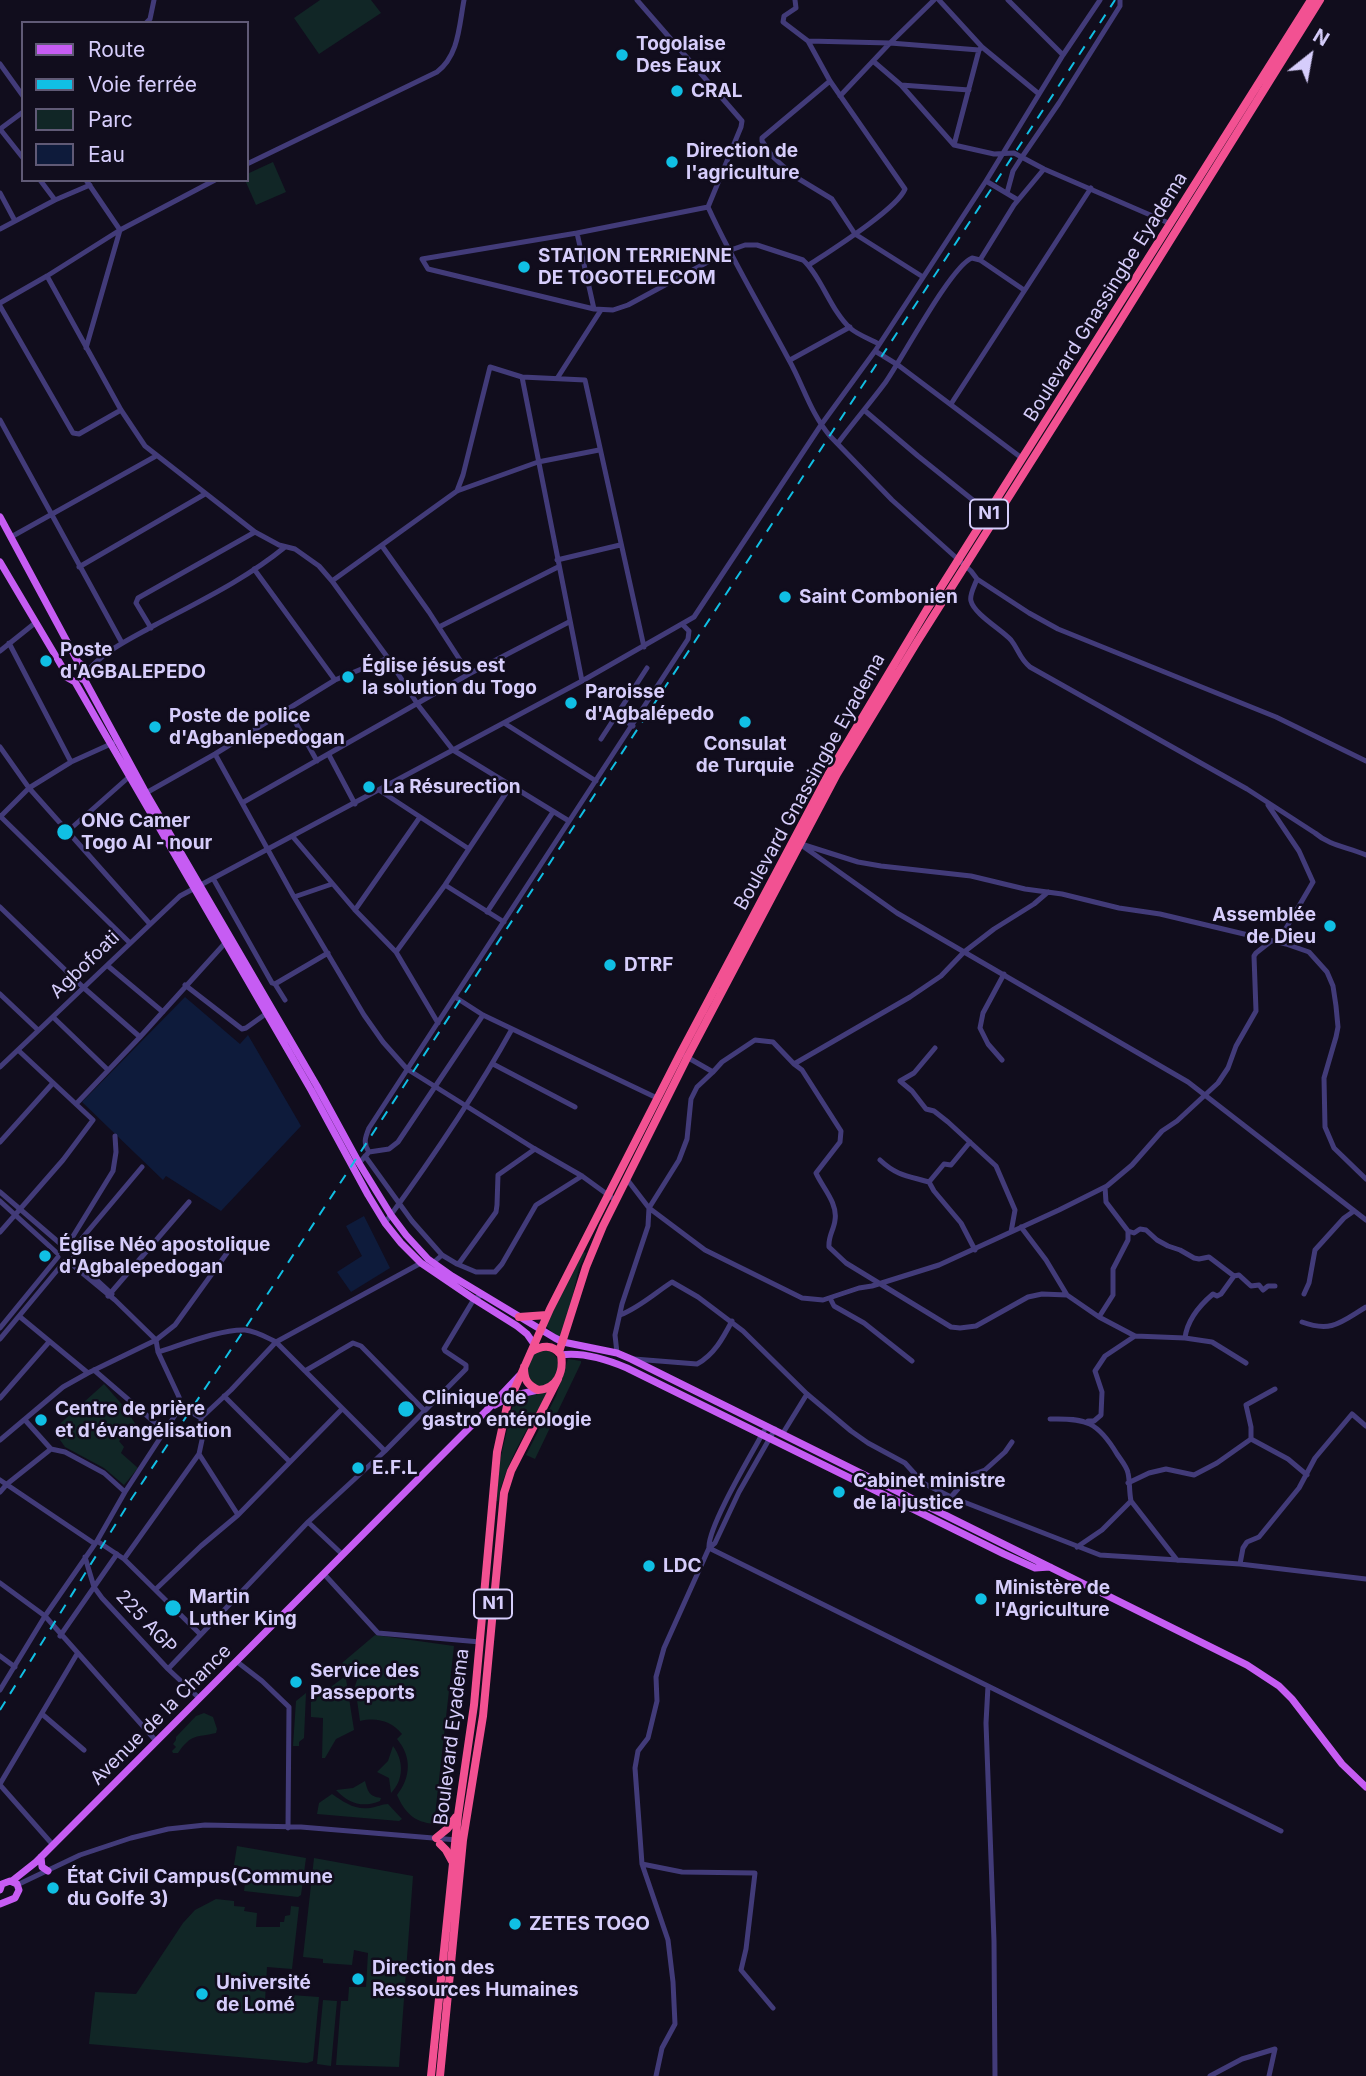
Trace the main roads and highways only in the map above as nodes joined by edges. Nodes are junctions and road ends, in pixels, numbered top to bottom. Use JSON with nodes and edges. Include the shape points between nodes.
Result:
{"nodes":[{"id":1,"x":1311,"y":0,"type":"edge"},
{"id":2,"x":1320,"y":0,"type":"edge"},
{"id":3,"x":0,"y":517,"type":"edge"},
{"id":4,"x":0,"y":562,"type":"edge"},
{"id":5,"x":962,"y":564,"type":"junction"},
{"id":6,"x":79,"y":663,"type":"junction"},
{"id":7,"x":64,"y":670,"type":"junction"},
{"id":8,"x":84,"y":675,"type":"junction"},
{"id":9,"x":75,"y":682,"type":"junction"},
{"id":10,"x":114,"y":743,"type":"junction"},
{"id":11,"x":132,"y":774,"type":"junction"},
{"id":12,"x":199,"y":888,"type":"junction"},
{"id":13,"x":269,"y":1011,"type":"junction"},
{"id":14,"x":683,"y":1056,"type":"junction"},
{"id":15,"x":356,"y":1165,"type":"junction"},
{"id":16,"x":427,"y":1262,"type":"junction"},
{"id":17,"x":478,"y":1297,"type":"junction"},
{"id":18,"x":547,"y":1315,"type":"junction"},
{"id":19,"x":519,"y":1317,"type":"junction"},
{"id":20,"x":540,"y":1329,"type":"junction"},
{"id":21,"x":563,"y":1342,"type":"junction"},
{"id":22,"x":532,"y":1348,"type":"junction"},
{"id":23,"x":557,"y":1352,"type":"junction"},
{"id":24,"x":591,"y":1353,"type":"junction"},
{"id":25,"x":524,"y":1365,"type":"junction"},
{"id":26,"x":519,"y":1376,"type":"junction"},
{"id":27,"x":558,"y":1379,"type":"junction"},
{"id":28,"x":538,"y":1390,"type":"junction"},
{"id":29,"x":511,"y":1396,"type":"junction"},
{"id":30,"x":486,"y":1411,"type":"junction"},
{"id":31,"x":1051,"y":1567,"type":"junction"},
{"id":32,"x":1366,"y":1787,"type":"edge"},
{"id":33,"x":458,"y":1815,"type":"junction"},
{"id":34,"x":459,"y":1843,"type":"junction"},
{"id":35,"x":38,"y":1860,"type":"junction"},
{"id":36,"x":453,"y":1862,"type":"junction"},
{"id":37,"x":48,"y":1871,"type":"road end"},
{"id":38,"x":7,"y":1886,"type":"edge"},
{"id":39,"x":3,"y":1902,"type":"edge"},
{"id":40,"x":431,"y":2076,"type":"edge"},
{"id":41,"x":440,"y":2076,"type":"edge"}],
"edges":[{"from":1,"to":5,"type":"highway","name":"Boulevard Gnassingbe Eyadema","number":"N1","via":[[989,513]]},
{"from":2,"to":5,"type":"highway","name":"Boulevard Gnassingbe Eyadema","number":"N1"},
{"from":3,"to":6,"type":"main road"},
{"from":4,"to":7,"type":"main road"},
{"from":5,"to":14,"type":"highway","name":"Boulevard Gnassingbe Eyadema","number":"N1","via":[[864,712]]},
{"from":6,"to":7,"type":"main road","via":[[71,662]]},
{"from":6,"to":8,"type":"main road"},
{"from":7,"to":9,"type":"main road","via":[[68,680]]},
{"from":8,"to":9,"type":"main road"},
{"from":8,"to":10,"type":"main road"},
{"from":9,"to":10,"type":"main road"},
{"from":10,"to":11,"type":"main road"},
{"from":11,"to":12,"type":"main road"},
{"from":11,"to":12,"type":"main road"},
{"from":12,"to":13,"type":"main road"},
{"from":12,"to":13,"type":"main road"},
{"from":13,"to":15,"type":"main road","via":[[324,1098]]},
{"from":14,"to":18,"type":"highway","name":"Boulevard Gnassingbe Eyadema","number":"N1"},
{"from":14,"to":21,"type":"highway","name":"Boulevard Gnassingbe Eyadema","number":"N1","via":[[586,1266]]},
{"from":15,"to":16,"type":"main road"},
{"from":15,"to":16,"type":"main road","via":[[385,1223],[401,1243]]},
{"from":16,"to":17,"type":"main road"},
{"from":16,"to":17,"type":"main road"},
{"from":17,"to":19,"type":"main road"},
{"from":17,"to":22,"type":"main road","via":[[527,1334]]},
{"from":18,"to":19,"type":"highway"},
{"from":18,"to":20,"type":"highway","name":"Boulevard Gnassingbe Eyadema","number":"N1"},
{"from":19,"to":20,"type":"main road"},
{"from":20,"to":21,"type":"main road"},
{"from":20,"to":22,"type":"highway","name":"Boulevard Gnassingbe Eyadema","number":"N1"},
{"from":21,"to":23,"type":"highway","name":"Boulevard Gnassingbe Eyadema","number":"N1"},
{"from":21,"to":24,"type":"main road"},
{"from":22,"to":23,"type":"highway"},
{"from":22,"to":25,"type":"highway","number":"N1"},
{"from":23,"to":24,"type":"main road"},
{"from":23,"to":27,"type":"highway","number":"N1","via":[[562,1368]]},
{"from":24,"to":31,"type":"main road","via":[[1035,1568]]},
{"from":24,"to":31,"type":"main road","via":[[617,1353],[631,1359]]},
{"from":25,"to":26,"type":"highway","name":"Boulevard Eyadema","number":"N1"},
{"from":25,"to":28,"type":"highway","via":[[526,1380]]},
{"from":26,"to":29,"type":"highway","name":"Boulevard Eyadema","number":"N1"},
{"from":26,"to":30,"type":"main road"},
{"from":27,"to":28,"type":"highway"},
{"from":27,"to":34,"type":"highway","name":"Boulevard Eyadema","number":"N1","via":[[504,1493],[483,1716]]},
{"from":28,"to":29,"type":"main road"},
{"from":29,"to":30,"type":"main road"},
{"from":29,"to":33,"type":"highway","name":"Boulevard Eyadema","number":"N1","via":[[496,1464],[470,1740]]},
{"from":30,"to":35,"type":"main road","name":"Avenue de la Chance"},
{"from":31,"to":32,"type":"main road","via":[[1265,1676],[1292,1699],[1342,1764]]},
{"from":33,"to":34,"type":"highway","name":"Boulevard Eyadema","number":"N1"},
{"from":33,"to":36,"type":"highway","via":[[436,1840]]},
{"from":34,"to":36,"type":"highway","name":"Boulevard Eyadema","number":"N1"},
{"from":34,"to":41,"type":"highway","name":"Boulevard Eyadema","number":"N1"},
{"from":35,"to":37,"type":"main road"},
{"from":35,"to":38,"type":"main road","name":"Avenue de la Chance"},
{"from":36,"to":40,"type":"highway","name":"Boulevard Eyadema","number":"N1"},
{"from":38,"to":39,"type":"main road"},
{"from":38,"to":39,"type":"main road","name":"Avenue de la Chance","via":[[15,1898]]}]}
